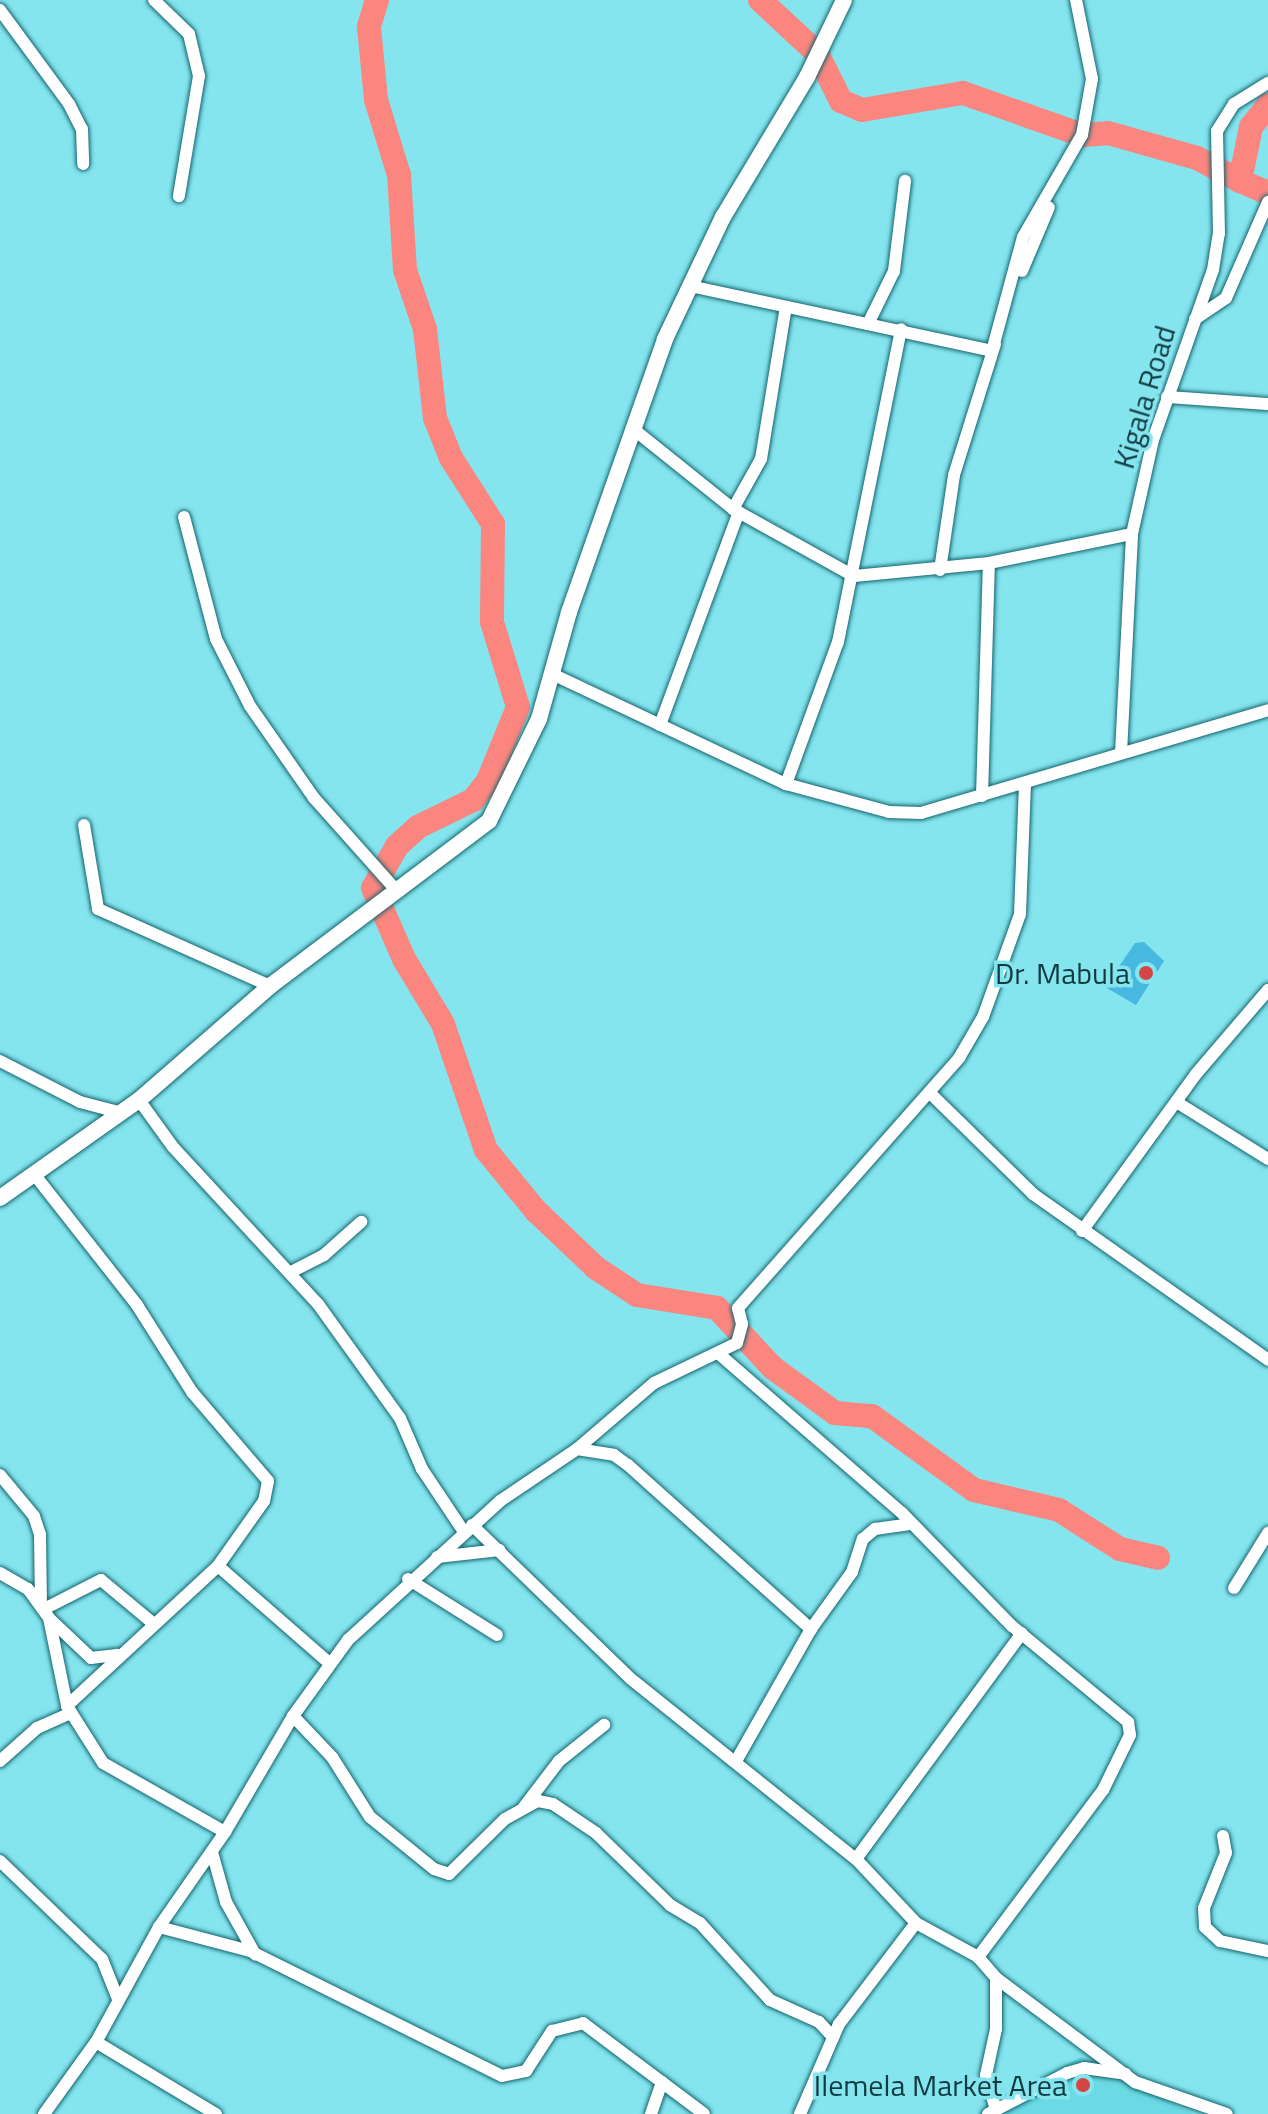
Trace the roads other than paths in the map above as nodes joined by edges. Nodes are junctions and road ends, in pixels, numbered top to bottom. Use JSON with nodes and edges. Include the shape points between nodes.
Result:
{"nodes":[{"id":1,"x":154,"y":0,"type":"edge"},
{"id":2,"x":844,"y":0,"type":"edge"},
{"id":3,"x":1076,"y":0,"type":"edge"},
{"id":4,"x":0,"y":10,"type":"edge"},
{"id":5,"x":1268,"y":83,"type":"edge"},
{"id":6,"x":83,"y":164,"type":"dead end"},
{"id":7,"x":905,"y":181,"type":"dead end"},
{"id":8,"x":179,"y":196,"type":"dead end"},
{"id":9,"x":1268,"y":202,"type":"edge"},
{"id":10,"x":690,"y":286,"type":"junction"},
{"id":11,"x":786,"y":307,"type":"junction"},
{"id":12,"x":1195,"y":319,"type":"junction"},
{"id":13,"x":868,"y":324,"type":"junction"},
{"id":14,"x":901,"y":329,"type":"junction"},
{"id":15,"x":992,"y":351,"type":"junction"},
{"id":16,"x":1167,"y":397,"type":"junction"},
{"id":17,"x":1268,"y":404,"type":"edge"},
{"id":18,"x":632,"y":428,"type":"junction"},
{"id":19,"x":736,"y":511,"type":"junction"},
{"id":20,"x":184,"y":517,"type":"dead end"},
{"id":21,"x":1132,"y":534,"type":"junction"},
{"id":22,"x":989,"y":563,"type":"junction"},
{"id":23,"x":940,"y":570,"type":"junction"},
{"id":24,"x":854,"y":576,"type":"junction"},
{"id":25,"x":552,"y":674,"type":"junction"},
{"id":26,"x":1268,"y":710,"type":"edge"},
{"id":27,"x":660,"y":725,"type":"junction"},
{"id":28,"x":1121,"y":753,"type":"junction"},
{"id":29,"x":786,"y":784,"type":"junction"},
{"id":30,"x":1025,"y":784,"type":"junction"},
{"id":31,"x":982,"y":796,"type":"junction"},
{"id":32,"x":84,"y":825,"type":"dead end"},
{"id":33,"x":397,"y":891,"type":"junction"},
{"id":34,"x":270,"y":986,"type":"junction"},
{"id":35,"x":1268,"y":990,"type":"edge"},
{"id":36,"x":0,"y":1061,"type":"edge"},
{"id":37,"x":931,"y":1094,"type":"junction"},
{"id":38,"x":139,"y":1100,"type":"junction"},
{"id":39,"x":1178,"y":1103,"type":"junction"},
{"id":40,"x":122,"y":1113,"type":"junction"},
{"id":41,"x":1268,"y":1159,"type":"edge"},
{"id":42,"x":34,"y":1174,"type":"junction"},
{"id":43,"x":0,"y":1198,"type":"edge"},
{"id":44,"x":361,"y":1222,"type":"dead end"},
{"id":45,"x":1082,"y":1231,"type":"junction"},
{"id":46,"x":291,"y":1272,"type":"junction"},
{"id":47,"x":719,"y":1354,"type":"junction"},
{"id":48,"x":1268,"y":1360,"type":"edge"},
{"id":49,"x":577,"y":1449,"type":"junction"},
{"id":50,"x":0,"y":1475,"type":"edge"},
{"id":51,"x":910,"y":1524,"type":"junction"},
{"id":52,"x":468,"y":1529,"type":"junction"},
{"id":53,"x":1268,"y":1533,"type":"edge"},
{"id":54,"x":500,"y":1550,"type":"junction"},
{"id":55,"x":433,"y":1558,"type":"junction"},
{"id":56,"x":218,"y":1566,"type":"junction"},
{"id":57,"x":0,"y":1573,"type":"edge"},
{"id":58,"x":408,"y":1579,"type":"junction"},
{"id":59,"x":1234,"y":1588,"type":"dead end"},
{"id":60,"x":45,"y":1610,"type":"junction"},
{"id":61,"x":154,"y":1624,"type":"junction"},
{"id":62,"x":811,"y":1629,"type":"junction"},
{"id":63,"x":1022,"y":1633,"type":"junction"},
{"id":64,"x":497,"y":1635,"type":"dead end"},
{"id":65,"x":118,"y":1655,"type":"junction"},
{"id":66,"x":329,"y":1663,"type":"junction"},
{"id":67,"x":68,"y":1710,"type":"junction"},
{"id":68,"x":293,"y":1716,"type":"junction"},
{"id":69,"x":604,"y":1725,"type":"dead end"},
{"id":70,"x":0,"y":1761,"type":"edge"},
{"id":71,"x":736,"y":1761,"type":"junction"},
{"id":72,"x":524,"y":1807,"type":"junction"},
{"id":73,"x":225,"y":1832,"type":"junction"},
{"id":74,"x":1223,"y":1836,"type":"dead end"},
{"id":75,"x":212,"y":1852,"type":"junction"},
{"id":76,"x":856,"y":1859,"type":"junction"},
{"id":77,"x":0,"y":1861,"type":"edge"},
{"id":78,"x":916,"y":1923,"type":"junction"},
{"id":79,"x":159,"y":1927,"type":"junction"},
{"id":80,"x":1268,"y":1951,"type":"edge"},
{"id":81,"x":255,"y":1954,"type":"junction"},
{"id":82,"x":978,"y":1957,"type":"junction"},
{"id":83,"x":996,"y":1978,"type":"junction"},
{"id":84,"x":118,"y":1999,"type":"junction"},
{"id":85,"x":833,"y":2037,"type":"junction"},
{"id":86,"x":96,"y":2042,"type":"junction"},
{"id":87,"x":1126,"y":2074,"type":"junction"},
{"id":88,"x":662,"y":2082,"type":"junction"},
{"id":89,"x":992,"y":2112,"type":"edge"},
{"id":90,"x":214,"y":2113,"type":"edge"},
{"id":91,"x":44,"y":2114,"type":"edge"},
{"id":92,"x":651,"y":2114,"type":"edge"},
{"id":93,"x":704,"y":2114,"type":"edge"},
{"id":94,"x":800,"y":2114,"type":"edge"},
{"id":95,"x":1227,"y":2114,"type":"edge"}],
"edges":[{"from":1,"to":8,"type":"street","via":[[189,34],[199,76]]},
{"from":2,"to":10,"type":"street"},
{"from":3,"to":15,"type":"street","via":[[1092,79],[1074,156]]},
{"from":4,"to":6,"type":"street","via":[[69,104],[82,129]]},
{"from":5,"to":12,"type":"street","name":"Kigala Road","via":[[1220,121],[1219,234]]},
{"from":7,"to":13,"type":"street","via":[[894,271]]},
{"from":9,"to":12,"type":"street","via":[[1226,298]]},
{"from":10,"to":11,"type":"street"},
{"from":10,"to":18,"type":"street"},
{"from":11,"to":13,"type":"street"},
{"from":11,"to":19,"type":"street","via":[[761,459]]},
{"from":12,"to":16,"type":"street","name":"Kigala Road"},
{"from":13,"to":14,"type":"street"},
{"from":14,"to":15,"type":"street"},
{"from":14,"to":24,"type":"street"},
{"from":15,"to":23,"type":"street","via":[[954,475]]},
{"from":16,"to":17,"type":"street"},
{"from":16,"to":21,"type":"street","name":"Kigala Road"},
{"from":18,"to":19,"type":"street"},
{"from":18,"to":25,"type":"street"},
{"from":19,"to":24,"type":"street"},
{"from":19,"to":27,"type":"street"},
{"from":20,"to":33,"type":"street","via":[[216,639],[250,706],[314,798]]},
{"from":21,"to":22,"type":"street"},
{"from":21,"to":28,"type":"street","name":"Kigala Road"},
{"from":22,"to":23,"type":"street"},
{"from":22,"to":31,"type":"street"},
{"from":23,"to":24,"type":"street"},
{"from":24,"to":29,"type":"street","via":[[838,642]]},
{"from":25,"to":27,"type":"street"},
{"from":25,"to":33,"type":"street","via":[[521,766],[489,821]]},
{"from":26,"to":28,"type":"street"},
{"from":27,"to":29,"type":"street"},
{"from":28,"to":30,"type":"street"},
{"from":29,"to":31,"type":"street","via":[[889,812],[921,813]]},
{"from":30,"to":31,"type":"street"},
{"from":30,"to":37,"type":"street","via":[[1020,914],[983,1017]]},
{"from":32,"to":34,"type":"street","via":[[98,909]]},
{"from":33,"to":34,"type":"street"},
{"from":34,"to":38,"type":"street"},
{"from":35,"to":39,"type":"street"},
{"from":36,"to":40,"type":"street","via":[[80,1102]]},
{"from":37,"to":45,"type":"street","via":[[1033,1194]]},
{"from":37,"to":47,"type":"street","via":[[799,1246],[753,1288],[738,1308],[742,1334]]},
{"from":38,"to":40,"type":"street"},
{"from":38,"to":46,"type":"street","via":[[173,1147]]},
{"from":39,"to":41,"type":"street"},
{"from":39,"to":45,"type":"street"},
{"from":40,"to":42,"type":"street"},
{"from":42,"to":43,"type":"street"},
{"from":42,"to":56,"type":"street","via":[[137,1305],[192,1392],[268,1481],[264,1501]]},
{"from":44,"to":46,"type":"street","via":[[324,1255]]},
{"from":45,"to":48,"type":"street"},
{"from":46,"to":52,"type":"street","via":[[392,1407]]},
{"from":47,"to":49,"type":"street","via":[[654,1383]]},
{"from":47,"to":51,"type":"street"},
{"from":49,"to":52,"type":"street"},
{"from":49,"to":62,"type":"street","via":[[614,1455],[628,1465]]},
{"from":50,"to":60,"type":"street","via":[[34,1516],[40,1534]]},
{"from":51,"to":62,"type":"street","via":[[875,1529],[863,1539],[852,1572]]},
{"from":51,"to":63,"type":"street"},
{"from":52,"to":54,"type":"street"},
{"from":52,"to":55,"type":"street"},
{"from":53,"to":59,"type":"street"},
{"from":54,"to":55,"type":"street"},
{"from":54,"to":71,"type":"street","via":[[631,1679]]},
{"from":55,"to":58,"type":"street"},
{"from":56,"to":61,"type":"street"},
{"from":56,"to":66,"type":"street"},
{"from":57,"to":60,"type":"street"},
{"from":58,"to":64,"type":"street"},
{"from":58,"to":66,"type":"street"},
{"from":60,"to":61,"type":"street","via":[[101,1580]]},
{"from":60,"to":65,"type":"street","via":[[91,1658]]},
{"from":60,"to":67,"type":"street"},
{"from":61,"to":65,"type":"street"},
{"from":62,"to":71,"type":"street"},
{"from":63,"to":76,"type":"street"},
{"from":63,"to":82,"type":"street","via":[[1099,1694],[1128,1722],[1130,1735],[1097,1799]]},
{"from":65,"to":67,"type":"street"},
{"from":66,"to":68,"type":"street"},
{"from":67,"to":70,"type":"street","via":[[37,1728]]},
{"from":67,"to":73,"type":"street","via":[[120,1777]]},
{"from":68,"to":72,"type":"street","via":[[332,1757],[370,1817],[444,1874]]},
{"from":68,"to":73,"type":"street"},
{"from":69,"to":72,"type":"street","via":[[559,1761]]},
{"from":71,"to":76,"type":"street"},
{"from":72,"to":85,"type":"street","via":[[553,1804],[573,1816],[670,1905],[700,1923],[770,2000],[819,2022]]},
{"from":73,"to":75,"type":"street"},
{"from":74,"to":80,"type":"street","via":[[1226,1853],[1204,1908],[1205,1927],[1220,1941]]},
{"from":75,"to":79,"type":"street"},
{"from":75,"to":81,"type":"street","via":[[226,1902]]},
{"from":76,"to":78,"type":"street"},
{"from":77,"to":84,"type":"street","via":[[102,1959]]},
{"from":78,"to":82,"type":"street"},
{"from":78,"to":85,"type":"street"},
{"from":79,"to":81,"type":"street"},
{"from":79,"to":84,"type":"street"},
{"from":81,"to":88,"type":"street","via":[[502,2076],[526,2071],[552,2031],[583,2023]]},
{"from":82,"to":83,"type":"street"},
{"from":83,"to":87,"type":"street"},
{"from":83,"to":89,"type":"street","via":[[996,2029],[986,2075]]},
{"from":84,"to":86,"type":"street"},
{"from":85,"to":94,"type":"street"},
{"from":86,"to":90,"type":"street"},
{"from":86,"to":91,"type":"street"},
{"from":87,"to":89,"type":"street","via":[[1084,2068]]},
{"from":87,"to":95,"type":"street","via":[[1156,2092]]},
{"from":88,"to":92,"type":"street"},
{"from":88,"to":93,"type":"street"}]}
